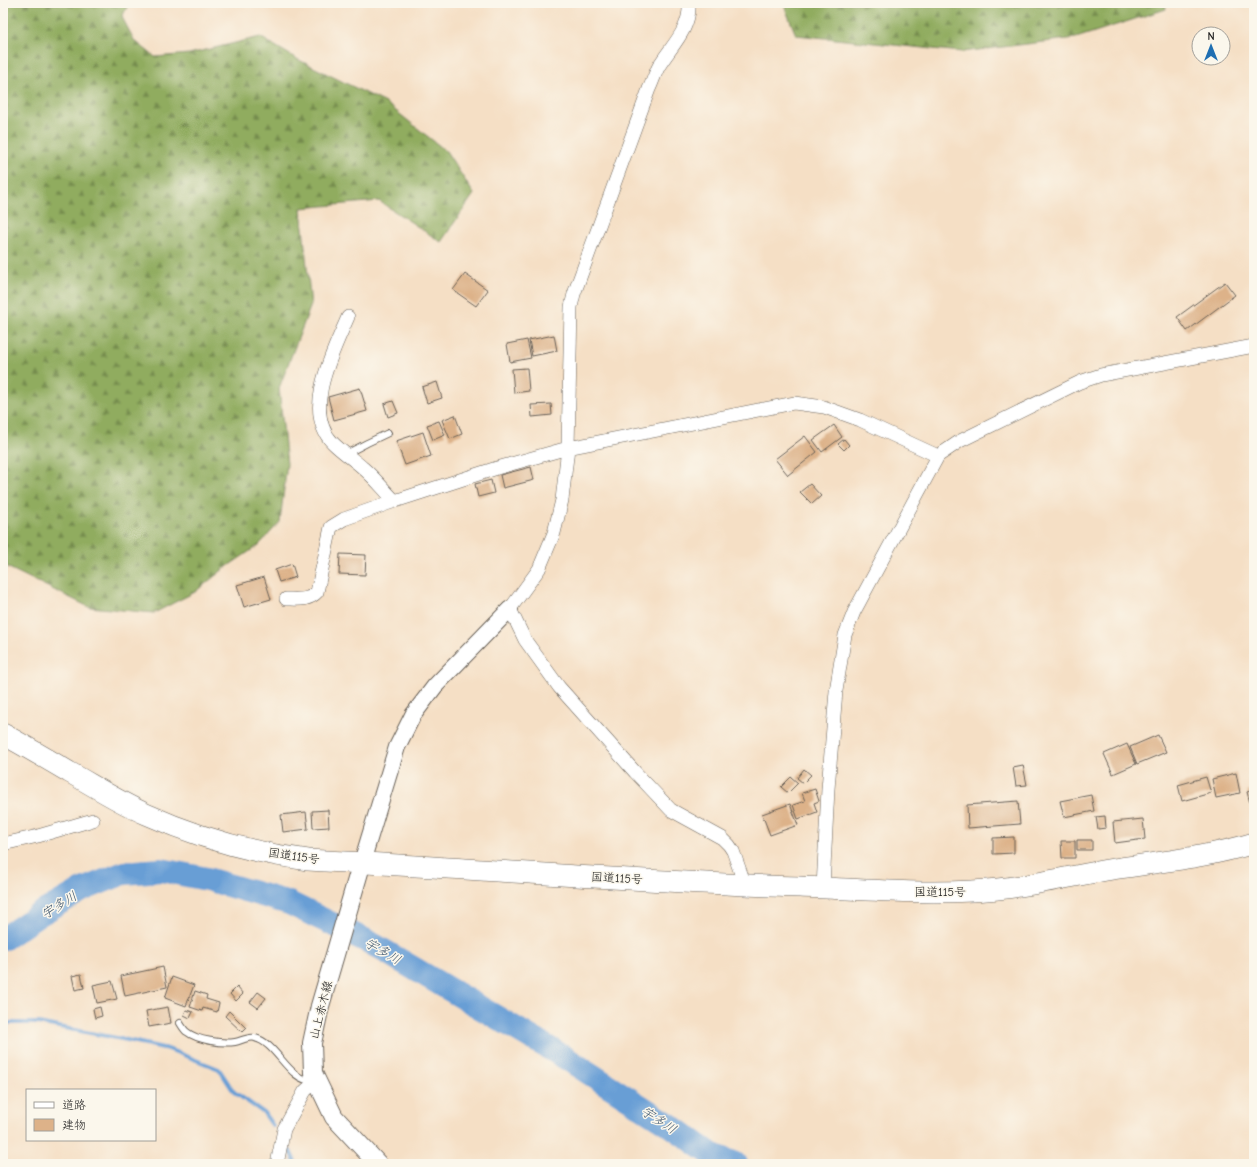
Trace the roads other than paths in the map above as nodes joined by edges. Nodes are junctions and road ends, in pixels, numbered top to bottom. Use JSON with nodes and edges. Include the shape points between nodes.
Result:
{"nodes":[{"id":1,"x":689,"y":3,"type":"edge"},
{"id":2,"x":348,"y":317,"type":"dead end"},
{"id":3,"x":1254,"y":346,"type":"edge"},
{"id":4,"x":388,"y":433,"type":"dead end"},
{"id":5,"x":568,"y":448,"type":"junction"},
{"id":6,"x":346,"y":454,"type":"junction"},
{"id":7,"x":938,"y":456,"type":"junction"},
{"id":8,"x":395,"y":501,"type":"junction"},
{"id":9,"x":286,"y":599,"type":"dead end"},
{"id":10,"x":510,"y":609,"type":"junction"},
{"id":11,"x":3,"y":734,"type":"edge"},
{"id":12,"x":93,"y":820,"type":"dead end"},
{"id":13,"x":1254,"y":843,"type":"edge"},
{"id":14,"x":3,"y":844,"type":"edge"},
{"id":15,"x":360,"y":867,"type":"junction"},
{"id":16,"x":745,"y":885,"type":"junction"},
{"id":17,"x":824,"y":888,"type":"junction"},
{"id":18,"x":180,"y":1023,"type":"dead end"},
{"id":19,"x":316,"y":1081,"type":"junction"},
{"id":20,"x":277,"y":1164,"type":"edge"},
{"id":21,"x":378,"y":1164,"type":"edge"}],
"edges":[{"from":1,"to":5,"type":"street","via":[[688,21],[659,67],[649,89],[571,307]]},
{"from":2,"to":6,"type":"street","via":[[328,362],[320,410],[322,427],[332,442]]},
{"from":3,"to":7,"type":"street","via":[[1101,375],[1080,382],[960,441]]},
{"from":4,"to":6,"type":"lane"},
{"from":5,"to":7,"type":"street","via":[[794,403],[824,407],[860,420]]},
{"from":5,"to":8,"type":"street"},
{"from":5,"to":10,"type":"street","via":[[562,500],[554,533],[539,569]]},
{"from":6,"to":8,"type":"street"},
{"from":7,"to":17,"type":"street","via":[[854,612],[845,635],[836,691],[828,789]]},
{"from":8,"to":9,"type":"street","via":[[344,519],[331,527],[317,592],[307,599]]},
{"from":10,"to":15,"type":"street","via":[[435,686],[413,715],[398,748]]},
{"from":10,"to":16,"type":"street","via":[[525,640],[559,686],[640,778],[671,810],[722,838],[730,846]]},
{"from":11,"to":15,"type":"highway","name":"国道115号","via":[[145,814],[195,833],[280,856]]},
{"from":12,"to":14,"type":"street"},
{"from":13,"to":17,"type":"highway","name":"国道115号","via":[[1198,856],[1026,885],[973,891],[899,892]]},
{"from":15,"to":16,"type":"highway","name":"国道115号"},
{"from":15,"to":19,"type":"main road","name":"山上赤木線","via":[[320,1006],[312,1043],[313,1073]]},
{"from":16,"to":17,"type":"highway","name":"国道115号"},
{"from":18,"to":19,"type":"lane","via":[[187,1032],[202,1039],[235,1042],[255,1038],[264,1042],[298,1077],[310,1082]]},
{"from":19,"to":20,"type":"street","via":[[305,1091],[284,1129]]},
{"from":19,"to":21,"type":"main road","name":"山上赤木線","via":[[334,1117]]}]}
